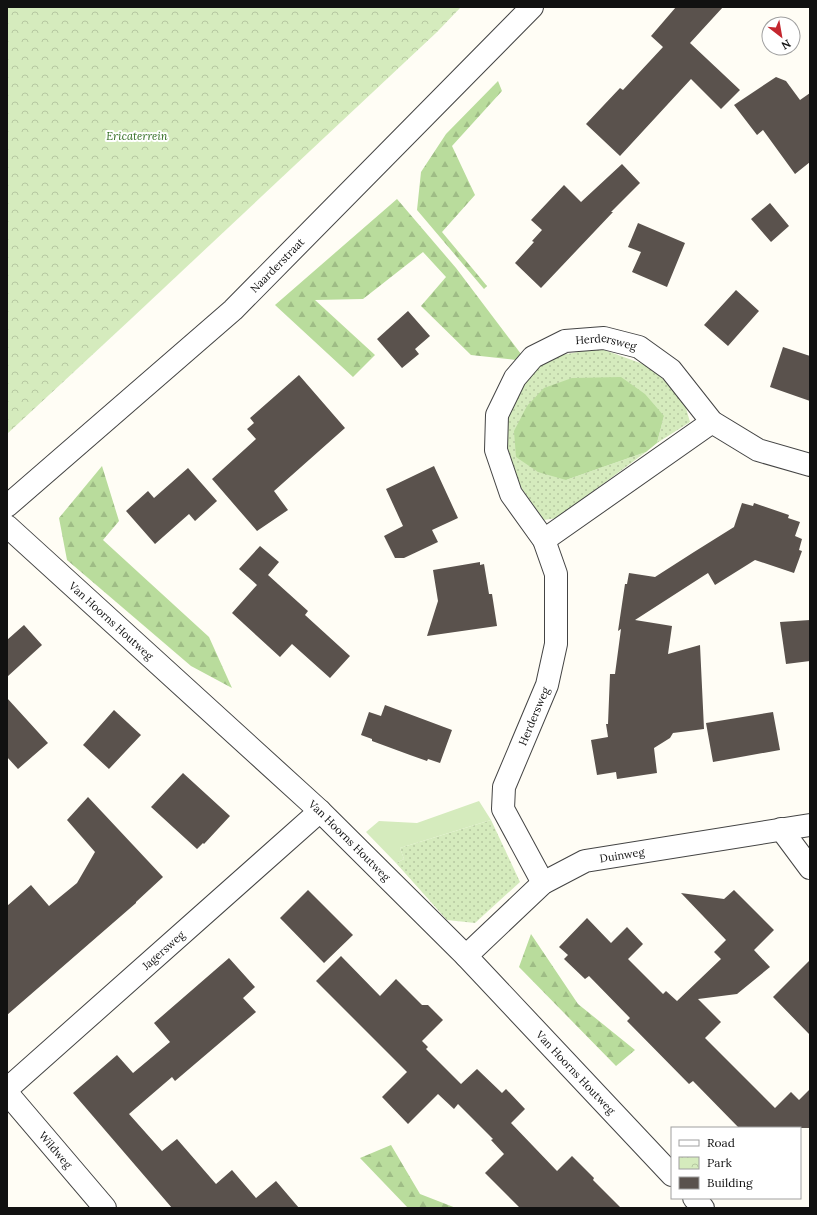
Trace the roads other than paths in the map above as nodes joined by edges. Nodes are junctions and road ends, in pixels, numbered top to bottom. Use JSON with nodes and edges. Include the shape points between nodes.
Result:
{"nodes":[{"id":1,"x":532,"y":7,"type":"edge"},
{"id":2,"x":712,"y":422,"type":"junction"},
{"id":3,"x":810,"y":465,"type":"edge"},
{"id":4,"x":7,"y":506,"type":"edge"},
{"id":5,"x":7,"y":526,"type":"edge"},
{"id":6,"x":544,"y":540,"type":"junction"},
{"id":7,"x":320,"y":811,"type":"junction"},
{"id":8,"x":810,"y":825,"type":"edge"},
{"id":9,"x":781,"y":829,"type":"junction"},
{"id":10,"x":810,"y":868,"type":"edge"},
{"id":11,"x":543,"y":883,"type":"junction"},
{"id":12,"x":466,"y":956,"type":"junction"},
{"id":13,"x":7,"y":1090,"type":"edge"},
{"id":14,"x":7,"y":1093,"type":"edge"},
{"id":15,"x":671,"y":1174,"type":"edge"},
{"id":16,"x":695,"y":1199,"type":"edge"},
{"id":17,"x":105,"y":1208,"type":"edge"},
{"id":18,"x":703,"y":1208,"type":"edge"}],
"edges":[{"from":1,"to":4,"type":"street","name":"Naarderstraat","via":[[233,310]]},
{"from":2,"to":3,"type":"street","name":"Herdersweg","via":[[758,450]]},
{"from":2,"to":6,"type":"street"},
{"from":2,"to":6,"type":"street","name":"Herdersweg","via":[[671,370],[639,347],[604,338],[565,341],[533,357],[514,378],[497,415],[496,450],[511,494]]},
{"from":5,"to":7,"type":"street","name":"Van Hoorns Houtweg"},
{"from":6,"to":11,"type":"street","name":"Herdersweg","via":[[556,574],[556,644],[547,685],[504,787],[503,809]]},
{"from":7,"to":12,"type":"street","name":"Van Hoorns Houtweg"},
{"from":7,"to":13,"type":"street","name":"Jagersweg"},
{"from":8,"to":9,"type":"street","name":"Duinweg"},
{"from":9,"to":10,"type":"street"},
{"from":9,"to":11,"type":"street","name":"Duinweg","via":[[585,861]]},
{"from":11,"to":12,"type":"street","name":"Duinweg"},
{"from":12,"to":15,"type":"street","name":"Van Hoorns Houtweg"},
{"from":14,"to":17,"type":"street","name":"Wildweg"},
{"from":16,"to":18,"type":"street"}]}
